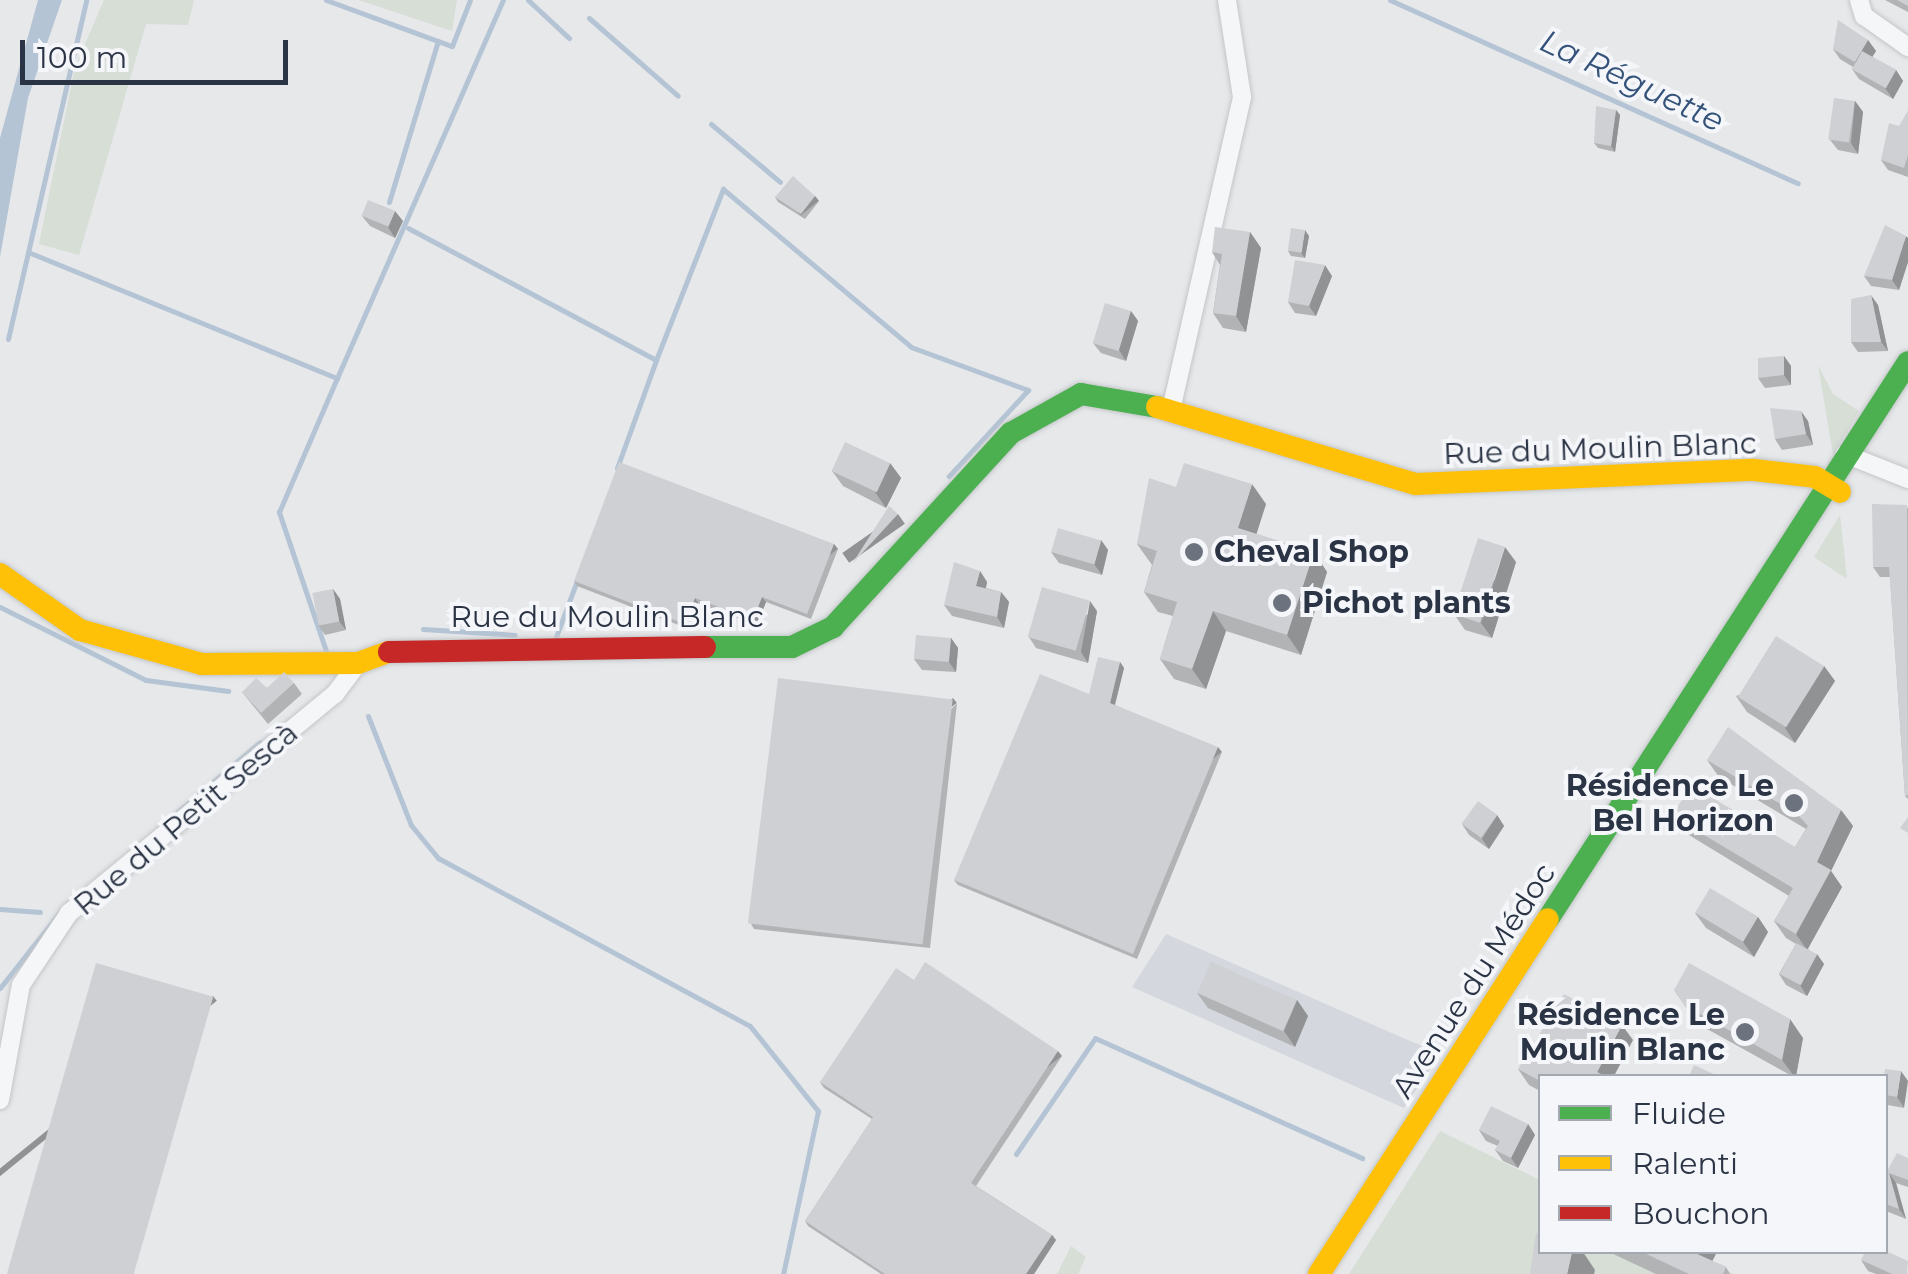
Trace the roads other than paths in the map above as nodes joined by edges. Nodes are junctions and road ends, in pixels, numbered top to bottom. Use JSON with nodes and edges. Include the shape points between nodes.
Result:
{"nodes":[{"id":1,"x":1227,"y":0,"type":"edge"},
{"id":2,"x":1859,"y":0,"type":"edge"},
{"id":3,"x":1908,"y":47,"type":"edge"},
{"id":4,"x":1908,"y":362,"type":"edge"},
{"id":5,"x":1908,"y":388,"type":"edge"},
{"id":6,"x":1171,"y":410,"type":"junction"},
{"id":7,"x":1852,"y":458,"type":"junction"},
{"id":8,"x":1908,"y":478,"type":"edge"},
{"id":9,"x":1833,"y":487,"type":"junction"},
{"id":10,"x":0,"y":574,"type":"edge"},
{"id":11,"x":358,"y":663,"type":"junction"},
{"id":12,"x":0,"y":1100,"type":"edge"},
{"id":13,"x":1320,"y":1274,"type":"edge"}],
"edges":[{"from":1,"to":6,"type":"street","via":[[1242,97]]},
{"from":2,"to":3,"type":"street","via":[[1864,16]]},
{"from":4,"to":7,"type":"street","name":"Avenue du Médoc"},
{"from":5,"to":7,"type":"street","name":"Avenue du Médoc"},
{"from":6,"to":9,"type":"street","name":"Rue du Moulin Blanc","via":[[1416,484],[1739,470]]},
{"from":6,"to":11,"type":"street","name":"Rue du Moulin Blanc","via":[[1101,393],[1036,412],[833,627],[792,646],[403,648]]},
{"from":7,"to":8,"type":"street"},
{"from":7,"to":9,"type":"street","name":"Avenue du Médoc"},
{"from":9,"to":13,"type":"street","name":"Avenue du Médoc"},
{"from":10,"to":11,"type":"street","name":"Rue du Moulin Blanc","via":[[80,630],[165,659],[239,668]]},
{"from":11,"to":12,"type":"street","name":"Rue du Petit Sescà","via":[[323,704],[69,913],[21,985]]}]}
